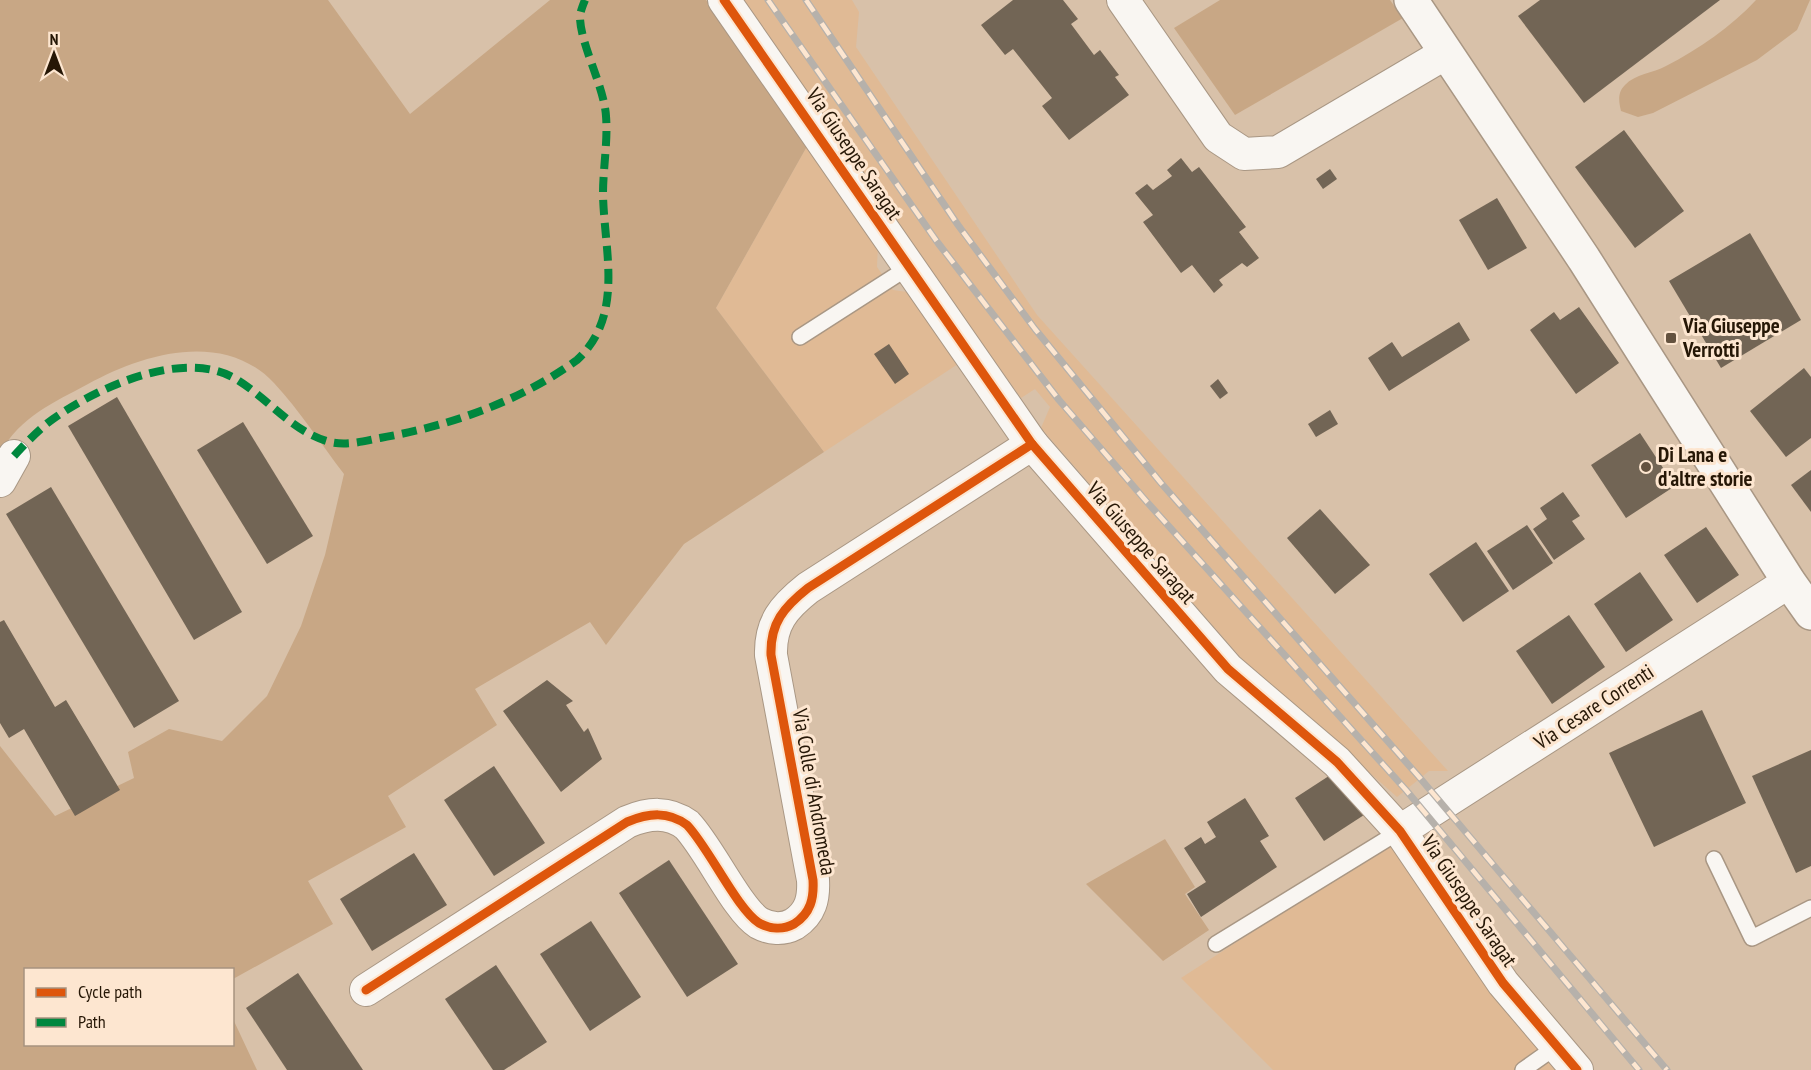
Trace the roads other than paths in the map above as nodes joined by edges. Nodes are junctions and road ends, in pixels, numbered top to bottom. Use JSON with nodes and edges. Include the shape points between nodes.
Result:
{"nodes":[{"id":1,"x":724,"y":0,"type":"edge"},
{"id":2,"x":1124,"y":0,"type":"edge"},
{"id":3,"x":1411,"y":0,"type":"edge"},
{"id":4,"x":1446,"y":53,"type":"junction"},
{"id":5,"x":909,"y":267,"type":"junction"},
{"id":6,"x":800,"y":337,"type":"dead end"},
{"id":7,"x":1032,"y":444,"type":"junction"},
{"id":8,"x":1789,"y":582,"type":"junction"},
{"id":9,"x":1811,"y":613,"type":"edge"},
{"id":10,"x":1400,"y":831,"type":"junction"},
{"id":11,"x":1714,"y":860,"type":"dead end"},
{"id":12,"x":1811,"y":908,"type":"edge"},
{"id":13,"x":1216,"y":944,"type":"dead end"},
{"id":14,"x":366,"y":990,"type":"dead end"},
{"id":15,"x":1557,"y":1046,"type":"junction"},
{"id":16,"x":1523,"y":1070,"type":"edge"},
{"id":17,"x":1577,"y":1070,"type":"edge"}],
"edges":[{"from":1,"to":5,"type":"street","name":"Via Giuseppe Saragat"},
{"from":2,"to":4,"type":"street","via":[[1218,137],[1244,154],[1270,155],[1285,149]]},
{"from":3,"to":4,"type":"street"},
{"from":4,"to":8,"type":"street","via":[[1584,259]]},
{"from":5,"to":6,"type":"lane"},
{"from":5,"to":7,"type":"street","name":"Via Giuseppe Saragat"},
{"from":7,"to":10,"type":"street","name":"Via Giuseppe Saragat","via":[[1228,669],[1337,762]]},
{"from":7,"to":14,"type":"street","name":"Via Colle di Andromeda","via":[[808,588],[786,606],[775,622],[771,655],[813,879],[812,903],[798,921],[777,929],[757,921],[687,825],[671,816],[650,815],[627,822]]},
{"from":8,"to":9,"type":"street"},
{"from":8,"to":10,"type":"street","name":"Via Cesare Correnti"},
{"from":10,"to":13,"type":"lane"},
{"from":10,"to":15,"type":"street","name":"Via Giuseppe Saragat","via":[[1503,982]]},
{"from":11,"to":12,"type":"lane","via":[[1752,938]]},
{"from":15,"to":16,"type":"lane"},
{"from":15,"to":17,"type":"street","name":"Via Giuseppe Saragat"}]}
